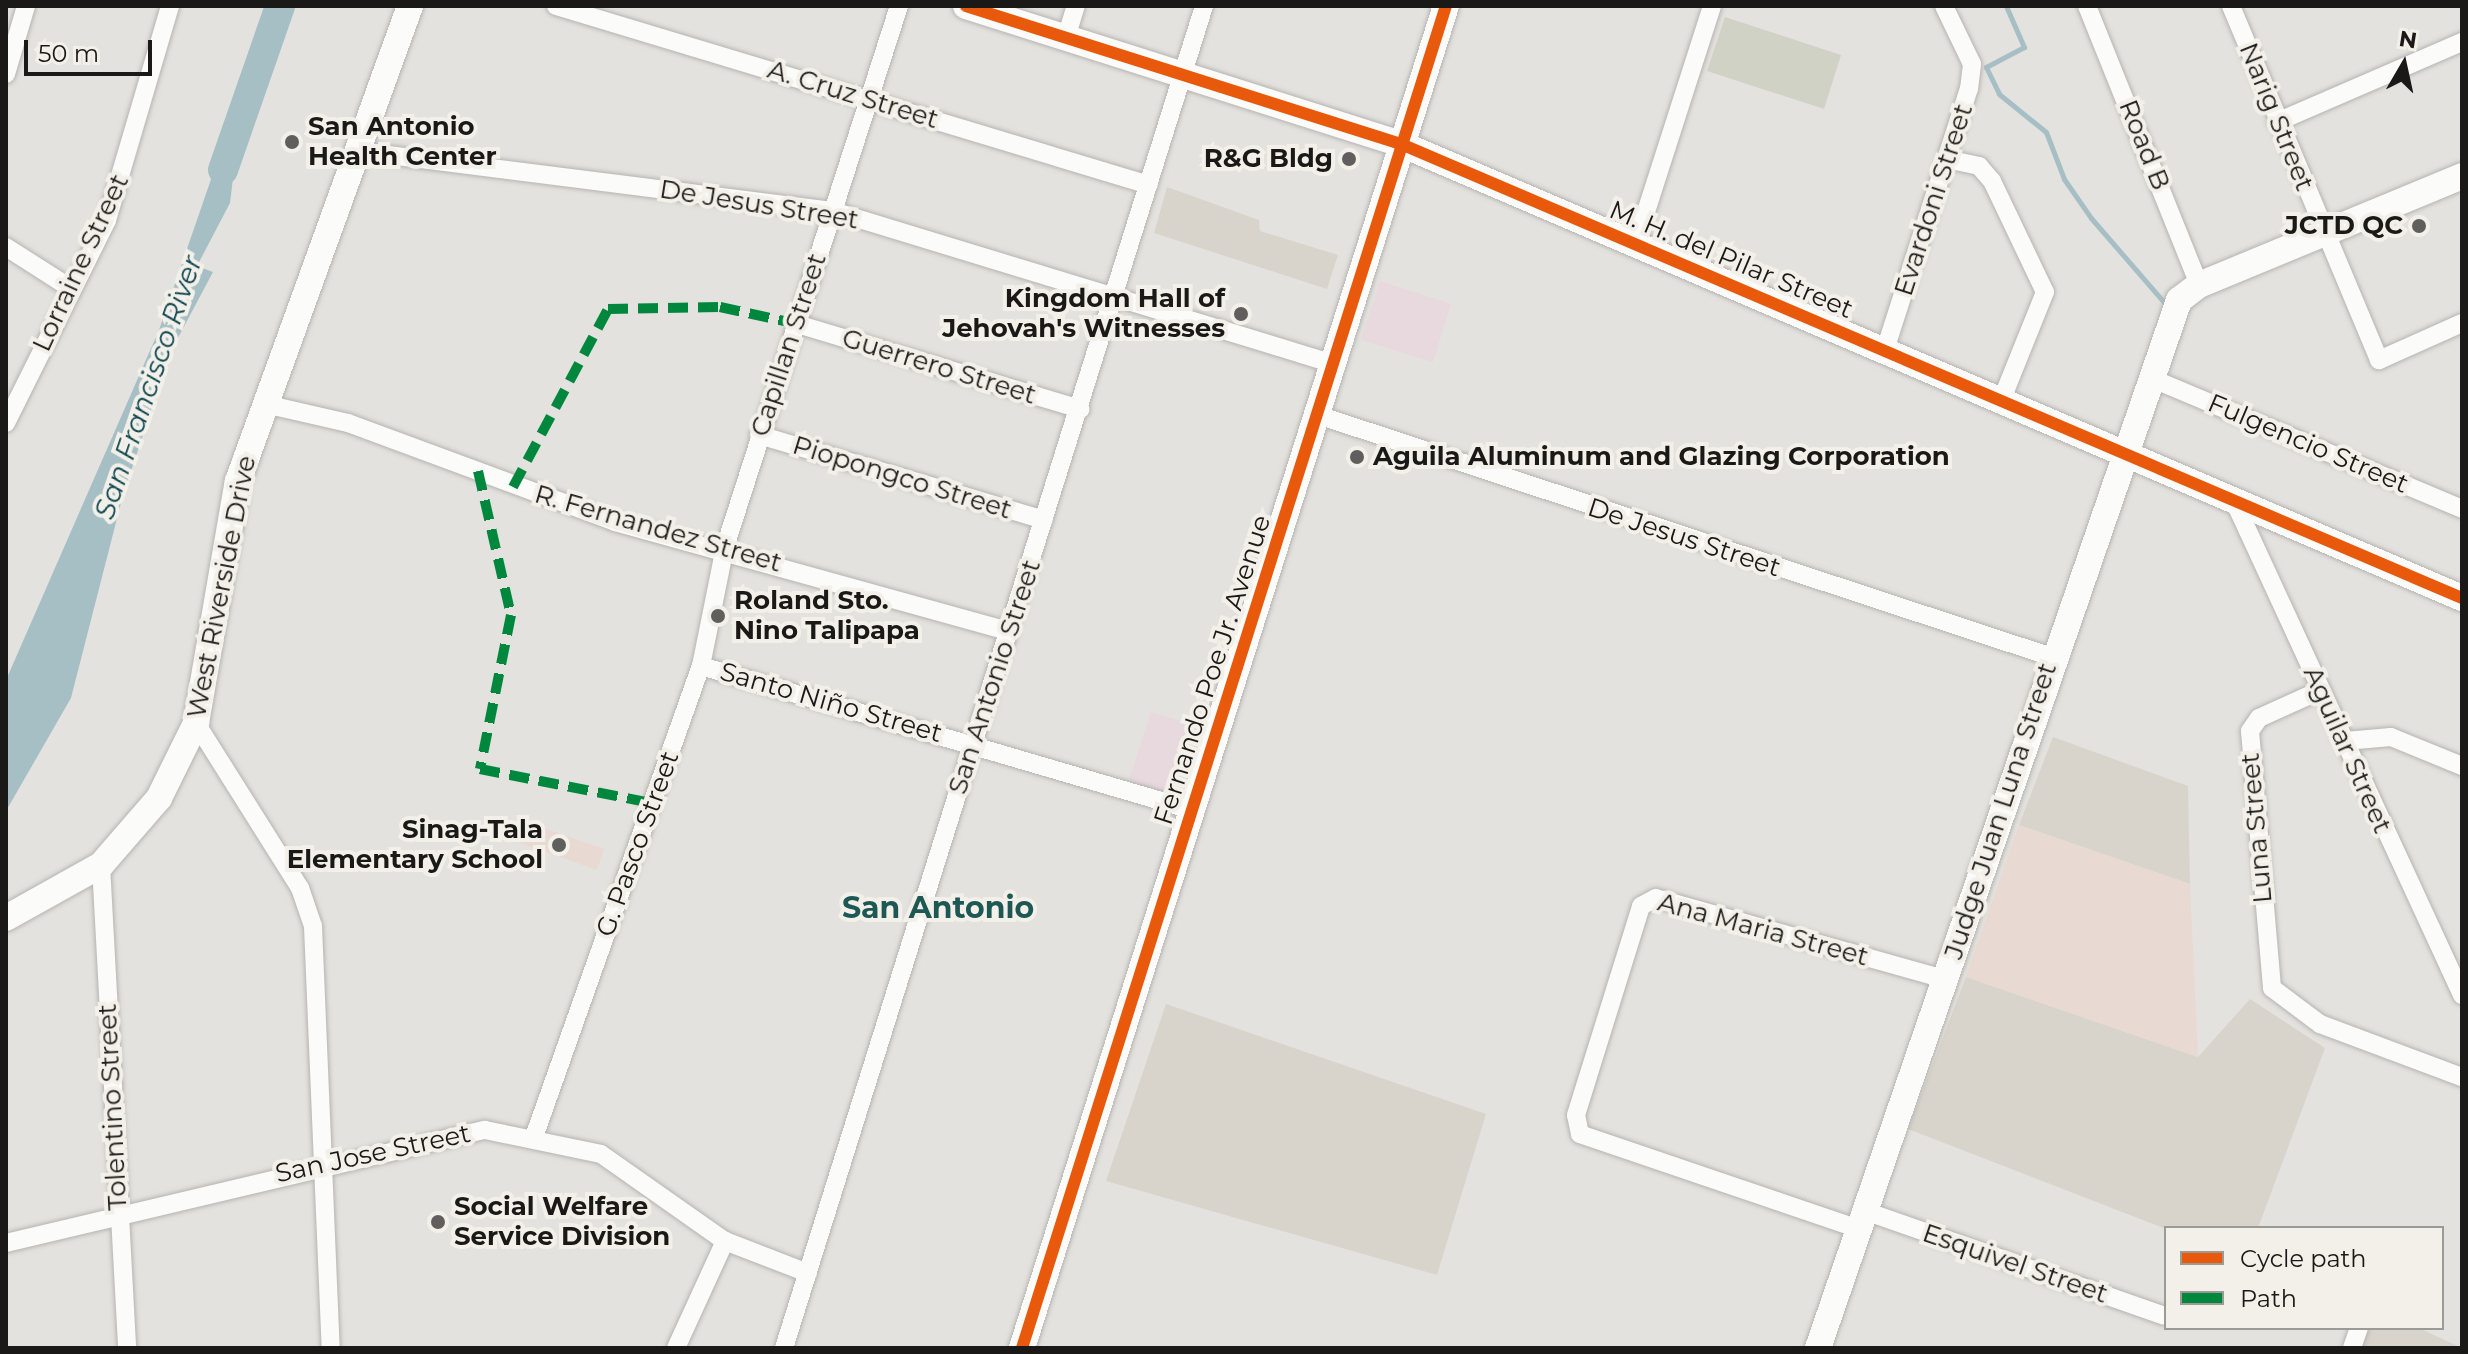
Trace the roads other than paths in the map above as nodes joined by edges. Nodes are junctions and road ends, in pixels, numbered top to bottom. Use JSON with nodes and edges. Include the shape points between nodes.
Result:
{"nodes":[{"id":1,"x":26,"y":6,"type":"edge"},
{"id":2,"x":170,"y":6,"type":"edge"},
{"id":3,"x":410,"y":6,"type":"edge"},
{"id":4,"x":556,"y":6,"type":"edge"},
{"id":5,"x":899,"y":6,"type":"edge"},
{"id":6,"x":966,"y":6,"type":"edge"},
{"id":7,"x":1076,"y":6,"type":"edge"},
{"id":8,"x":1204,"y":6,"type":"edge"},
{"id":9,"x":1446,"y":6,"type":"edge"},
{"id":10,"x":1712,"y":6,"type":"edge"},
{"id":11,"x":1944,"y":6,"type":"edge"},
{"id":12,"x":2087,"y":6,"type":"edge"},
{"id":13,"x":2231,"y":6,"type":"edge"},
{"id":14,"x":1066,"y":38,"type":"junction"},
{"id":15,"x":2462,"y":42,"type":"edge"},
{"id":16,"x":6,"y":74,"type":"edge"},
{"id":17,"x":1182,"y":74,"type":"junction"},
{"id":18,"x":868,"y":100,"type":"junction"},
{"id":19,"x":2277,"y":122,"type":"junction"},
{"id":20,"x":1401,"y":144,"type":"junction"},
{"id":21,"x":357,"y":151,"type":"junction"},
{"id":22,"x":1951,"y":160,"type":"junction"},
{"id":23,"x":2462,"y":176,"type":"edge"},
{"id":24,"x":1149,"y":185,"type":"junction"},
{"id":25,"x":833,"y":211,"type":"junction"},
{"id":26,"x":2323,"y":234,"type":"junction"},
{"id":27,"x":1636,"y":243,"type":"junction"},
{"id":28,"x":6,"y":247,"type":"edge"},
{"id":29,"x":2199,"y":285,"type":"junction"},
{"id":30,"x":70,"y":288,"type":"junction"},
{"id":31,"x":1116,"y":298,"type":"junction"},
{"id":32,"x":2462,"y":323,"type":"edge"},
{"id":33,"x":797,"y":324,"type":"junction"},
{"id":34,"x":1885,"y":350,"type":"junction"},
{"id":35,"x":1334,"y":364,"type":"junction"},
{"id":36,"x":2153,"y":379,"type":"junction"},
{"id":37,"x":2002,"y":399,"type":"junction"},
{"id":38,"x":265,"y":404,"type":"junction"},
{"id":39,"x":1081,"y":409,"type":"junction"},
{"id":40,"x":1318,"y":415,"type":"junction"},
{"id":41,"x":6,"y":423,"type":"edge"},
{"id":42,"x":759,"y":435,"type":"junction"},
{"id":43,"x":2127,"y":455,"type":"junction"},
{"id":44,"x":2235,"y":503,"type":"junction"},
{"id":45,"x":2462,"y":509,"type":"edge"},
{"id":46,"x":1044,"y":520,"type":"junction"},
{"id":47,"x":725,"y":547,"type":"junction"},
{"id":48,"x":2462,"y":598,"type":"edge"},
{"id":49,"x":1009,"y":631,"type":"junction"},
{"id":50,"x":2052,"y":657,"type":"junction"},
{"id":51,"x":701,"y":666,"type":"junction"},
{"id":52,"x":2321,"y":690,"type":"junction"},
{"id":53,"x":196,"y":723,"type":"junction"},
{"id":54,"x":2345,"y":741,"type":"junction"},
{"id":55,"x":974,"y":743,"type":"junction"},
{"id":56,"x":2462,"y":766,"type":"edge"},
{"id":57,"x":1192,"y":810,"type":"junction"},
{"id":58,"x":101,"y":865,"type":"junction"},
{"id":59,"x":6,"y":918,"type":"edge"},
{"id":60,"x":1945,"y":979,"type":"junction"},
{"id":61,"x":2462,"y":995,"type":"edge"},
{"id":62,"x":2462,"y":1077,"type":"edge"},
{"id":63,"x":534,"y":1137,"type":"junction"},
{"id":64,"x":1588,"y":1141,"type":"joint"},
{"id":65,"x":328,"y":1163,"type":"junction"},
{"id":66,"x":119,"y":1212,"type":"junction"},
{"id":67,"x":1862,"y":1220,"type":"junction"},
{"id":68,"x":725,"y":1241,"type":"junction"},
{"id":69,"x":6,"y":1243,"type":"edge"},
{"id":70,"x":808,"y":1273,"type":"junction"},
{"id":71,"x":2164,"y":1316,"type":"edge"},
{"id":72,"x":127,"y":1348,"type":"edge"},
{"id":73,"x":331,"y":1348,"type":"edge"},
{"id":74,"x":676,"y":1348,"type":"edge"},
{"id":75,"x":784,"y":1348,"type":"edge"},
{"id":76,"x":1022,"y":1348,"type":"edge"},
{"id":77,"x":1818,"y":1348,"type":"edge"}],
"edges":[{"from":1,"to":16,"type":"street"},
{"from":2,"to":30,"type":"street","name":"Lorraine Street","via":[[132,152],[107,220]]},
{"from":3,"to":21,"type":"street","name":"West Riverside Drive"},
{"from":4,"to":18,"type":"street","name":"A. Cruz Street"},
{"from":5,"to":18,"type":"street","name":"Capillan Street"},
{"from":6,"to":14,"type":"street","name":"M. H. del Pilar Street"},
{"from":7,"to":14,"type":"street"},
{"from":8,"to":17,"type":"street","name":"San Antonio Street"},
{"from":9,"to":20,"type":"street","name":"Fernando Poe Jr. Avenue"},
{"from":10,"to":27,"type":"street"},
{"from":11,"to":22,"type":"street","name":"Evardoni Street","via":[[1972,64]]},
{"from":12,"to":29,"type":"street","name":"Road B"},
{"from":13,"to":19,"type":"street","name":"Narig Street"},
{"from":14,"to":17,"type":"street","name":"M. H. del Pilar Street"},
{"from":15,"to":19,"type":"street"},
{"from":17,"to":20,"type":"street","name":"M. H. del Pilar Street"},
{"from":17,"to":24,"type":"street","name":"San Antonio Street"},
{"from":18,"to":24,"type":"street","name":"A. Cruz Street"},
{"from":18,"to":25,"type":"street","name":"Capillan Street"},
{"from":19,"to":26,"type":"street","name":"Narig Street"},
{"from":20,"to":27,"type":"street","name":"M. H. del Pilar Street"},
{"from":20,"to":35,"type":"street","name":"Fernando Poe Jr. Avenue"},
{"from":21,"to":25,"type":"street","name":"De Jesus Street"},
{"from":21,"to":38,"type":"street","name":"West Riverside Drive"},
{"from":22,"to":34,"type":"street","name":"Evardoni Street"},
{"from":22,"to":37,"type":"street","via":[[1979,166],[1992,181],[2045,292]]},
{"from":23,"to":26,"type":"street"},
{"from":24,"to":31,"type":"street","name":"San Antonio Street"},
{"from":25,"to":31,"type":"street","name":"De Jesus Street"},
{"from":25,"to":33,"type":"street","name":"Capillan Street"},
{"from":26,"to":29,"type":"street"},
{"from":26,"to":32,"type":"street","name":"Narig Street","via":[[2379,360]]},
{"from":27,"to":34,"type":"street","name":"M. H. del Pilar Street"},
{"from":28,"to":30,"type":"street"},
{"from":29,"to":36,"type":"street","name":"Judge Juan Luna Street","via":[[2179,300]]},
{"from":30,"to":41,"type":"street","name":"Lorraine Street"},
{"from":31,"to":35,"type":"street","name":"De Jesus Street"},
{"from":31,"to":39,"type":"street","name":"San Antonio Street"},
{"from":33,"to":39,"type":"street","name":"Guerrero Street"},
{"from":33,"to":42,"type":"street","name":"Capillan Street"},
{"from":34,"to":37,"type":"street","name":"M. H. del Pilar Street"},
{"from":35,"to":40,"type":"street","name":"Fernando Poe Jr. Avenue"},
{"from":36,"to":43,"type":"street","name":"Judge Juan Luna Street"},
{"from":36,"to":45,"type":"street","name":"Fulgencio Street"},
{"from":37,"to":43,"type":"street","name":"M. H. del Pilar Street"},
{"from":38,"to":47,"type":"street","name":"R. Fernandez Street","via":[[348,423],[615,522]]},
{"from":38,"to":53,"type":"street","name":"West Riverside Drive","via":[[238,481]]},
{"from":39,"to":46,"type":"street","name":"San Antonio Street"},
{"from":40,"to":50,"type":"street","name":"De Jesus Street"},
{"from":40,"to":57,"type":"street","name":"Fernando Poe Jr. Avenue"},
{"from":42,"to":46,"type":"street","name":"Piopongco Street"},
{"from":42,"to":47,"type":"street","name":"Capillan Street"},
{"from":43,"to":44,"type":"street","name":"M. H. del Pilar Street"},
{"from":43,"to":50,"type":"street","name":"Judge Juan Luna Street"},
{"from":44,"to":48,"type":"street","name":"M. H. del Pilar Street"},
{"from":44,"to":52,"type":"street","name":"Aguilar Street"},
{"from":46,"to":49,"type":"street","name":"San Antonio Street"},
{"from":47,"to":49,"type":"street","name":"R. Fernandez Street"},
{"from":47,"to":51,"type":"street","name":"G. Pasco Street"},
{"from":49,"to":55,"type":"street","name":"San Antonio Street"},
{"from":50,"to":60,"type":"street","name":"Judge Juan Luna Street"},
{"from":51,"to":55,"type":"street","name":"Santo Niño Street"},
{"from":51,"to":63,"type":"street","name":"G. Pasco Street"},
{"from":52,"to":54,"type":"street","name":"Aguilar Street"},
{"from":52,"to":62,"type":"street","name":"Luna Street","via":[[2259,718],[2250,731],[2272,988],[2292,1010]]},
{"from":53,"to":58,"type":"street","name":"West Riverside Drive","via":[[159,798]]},
{"from":53,"to":65,"type":"street","via":[[300,888],[313,926]]},
{"from":54,"to":56,"type":"street","via":[[2391,737]]},
{"from":54,"to":61,"type":"street","name":"Aguilar Street"},
{"from":55,"to":57,"type":"street","name":"Santo Niño Street"},
{"from":55,"to":70,"type":"street","name":"San Antonio Street"},
{"from":57,"to":76,"type":"street","name":"Fernando Poe Jr. Avenue"},
{"from":58,"to":59,"type":"street","name":"West Riverside Drive"},
{"from":58,"to":66,"type":"street","name":"Tolentino Street"},
{"from":60,"to":64,"type":"street","name":"Ana Maria Street","via":[[1647,899],[1576,1115]]},
{"from":60,"to":67,"type":"street","name":"Judge Juan Luna Street"},
{"from":63,"to":65,"type":"street","name":"San Jose Street","via":[[466,1131]]},
{"from":63,"to":68,"type":"street","name":"San Jose Street","via":[[601,1154]]},
{"from":64,"to":67,"type":"street","name":"Esquivel Street"},
{"from":65,"to":66,"type":"street","name":"San Jose Street"},
{"from":65,"to":73,"type":"street"},
{"from":66,"to":69,"type":"street","name":"San Jose Street"},
{"from":66,"to":72,"type":"street","name":"Tolentino Street"},
{"from":67,"to":71,"type":"street","name":"Esquivel Street"},
{"from":67,"to":77,"type":"street","name":"Judge Juan Luna Street"},
{"from":68,"to":70,"type":"street","name":"San Jose Street"},
{"from":68,"to":74,"type":"street"},
{"from":70,"to":75,"type":"street","name":"San Antonio Street"}]}
